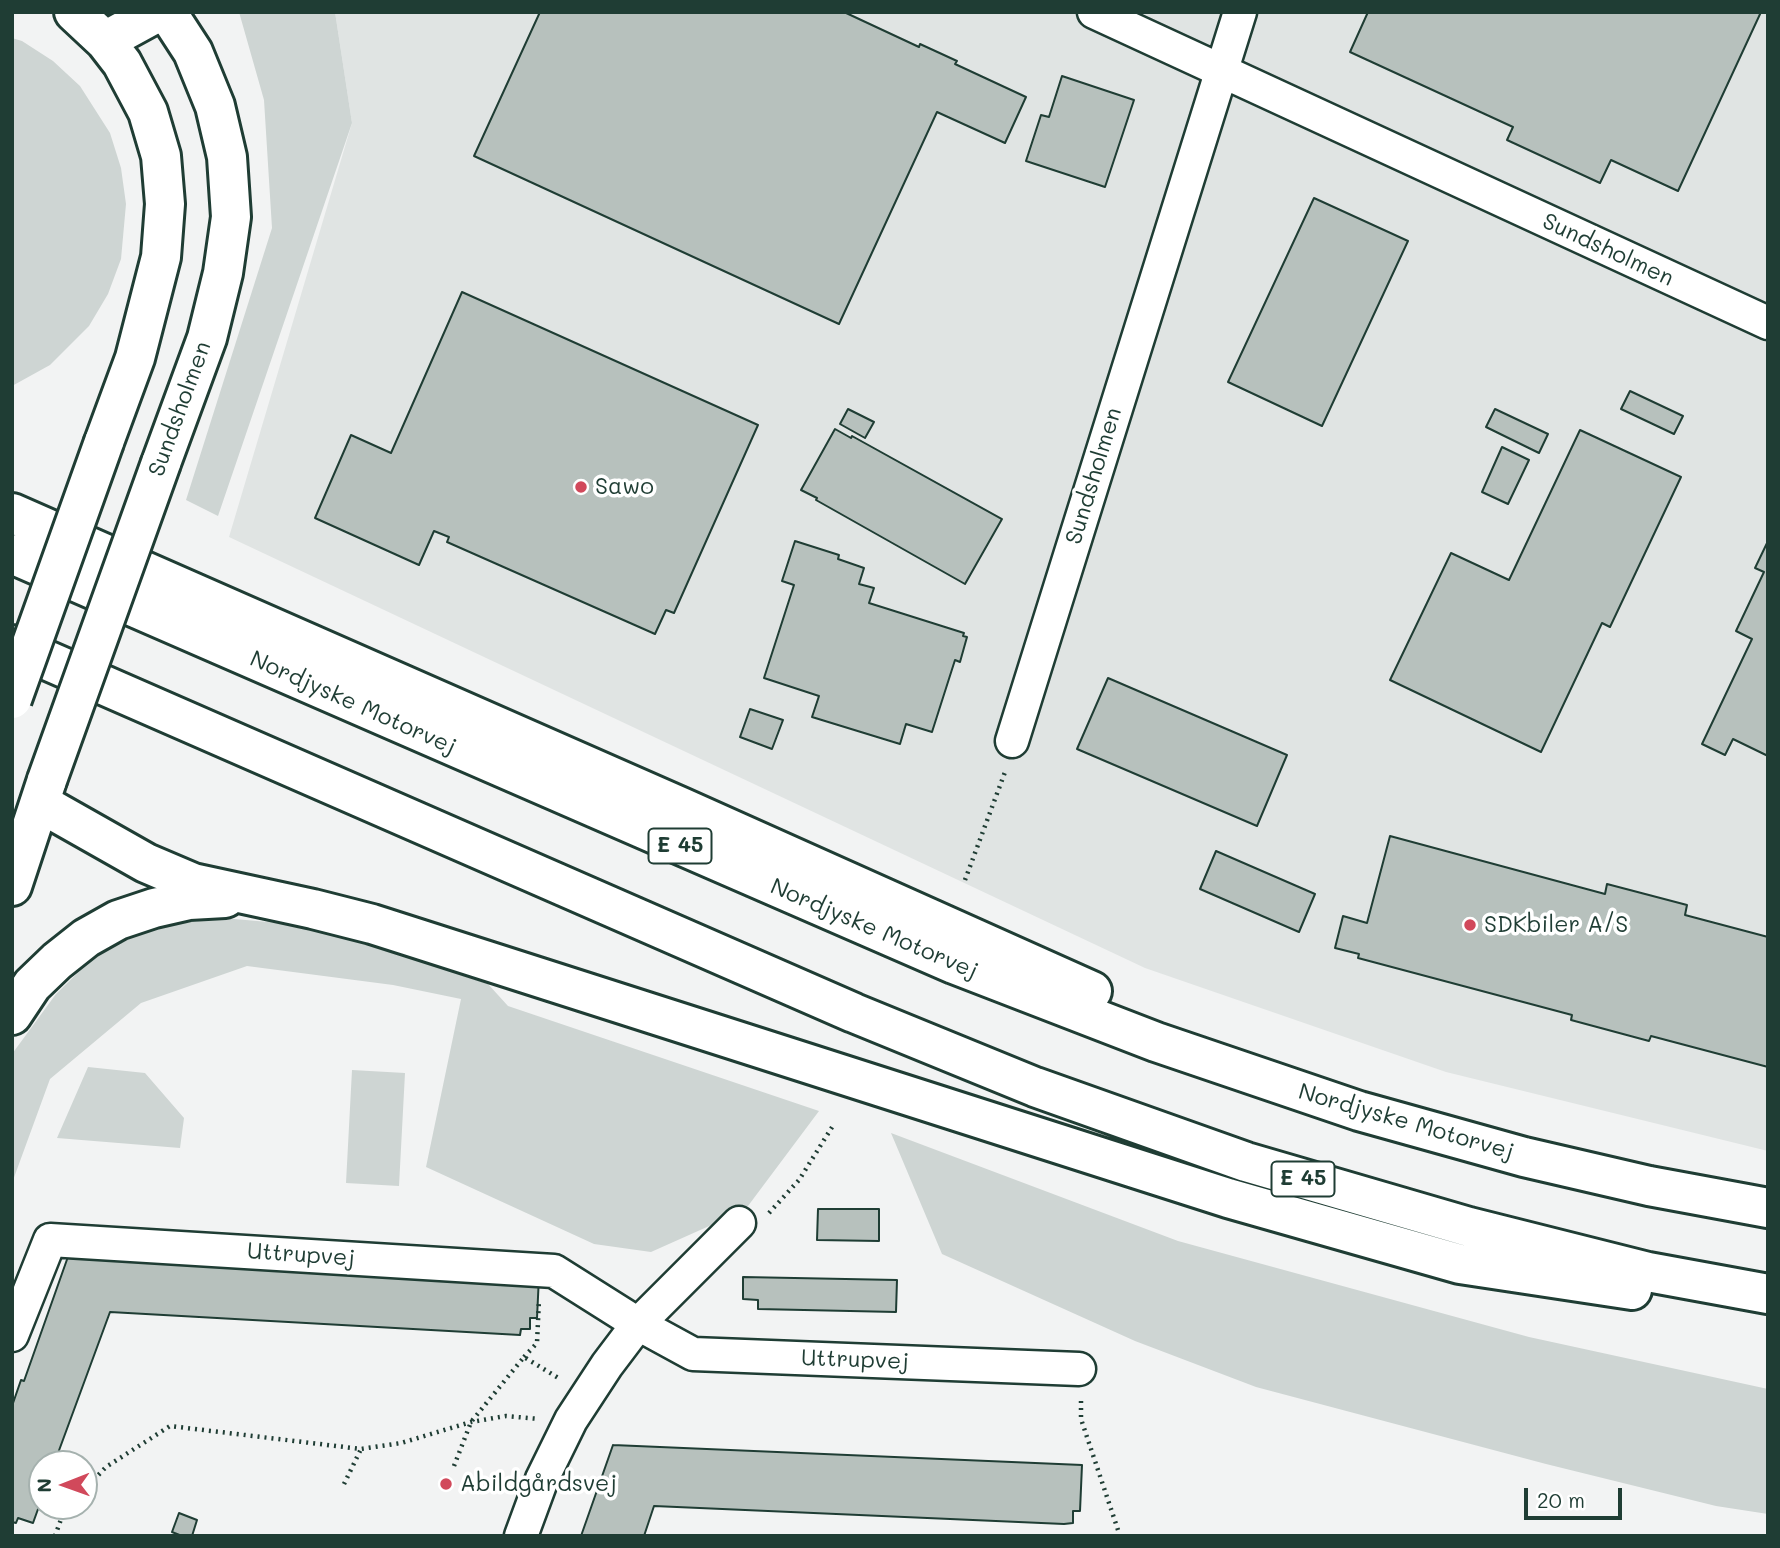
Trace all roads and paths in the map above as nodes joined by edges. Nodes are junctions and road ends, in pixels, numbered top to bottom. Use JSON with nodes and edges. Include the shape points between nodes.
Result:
{"nodes":[{"id":1,"x":74,"y":12,"type":"edge"},
{"id":2,"x":158,"y":12,"type":"edge"},
{"id":3,"x":167,"y":12,"type":"edge"},
{"id":4,"x":1094,"y":12,"type":"edge"},
{"id":5,"x":1240,"y":12,"type":"edge"},
{"id":6,"x":114,"y":27,"type":"edge"},
{"id":7,"x":1220,"y":71,"type":"junction"},
{"id":8,"x":1768,"y":323,"type":"edge"},
{"id":9,"x":12,"y":513,"type":"edge"},
{"id":10,"x":12,"y":554,"type":"edge"},
{"id":11,"x":12,"y":645,"type":"edge"},
{"id":12,"x":12,"y":699,"type":"edge"},
{"id":13,"x":1012,"y":741,"type":"joint"},
{"id":14,"x":33,"y":791,"type":"edge"},
{"id":15,"x":965,"y":880,"type":"dead end"},
{"id":16,"x":12,"y":886,"type":"edge"},
{"id":17,"x":248,"y":897,"type":"junction"},
{"id":18,"x":12,"y":1015,"type":"edge"},
{"id":19,"x":1359,"y":1111,"type":"junction"},
{"id":20,"x":834,"y":1124,"type":"dead end"},
{"id":21,"x":1768,"y":1208,"type":"edge"},
{"id":22,"x":739,"y":1223,"type":"joint"},
{"id":23,"x":540,"y":1270,"type":"junction"},
{"id":24,"x":1768,"y":1294,"type":"edge"},
{"id":25,"x":1768,"y":1302,"type":"edge"},
{"id":26,"x":638,"y":1324,"type":"junction"},
{"id":27,"x":12,"y":1335,"type":"edge"},
{"id":28,"x":524,"y":1357,"type":"junction"},
{"id":29,"x":1079,"y":1369,"type":"joint"},
{"id":30,"x":588,"y":1395,"type":"junction"},
{"id":31,"x":471,"y":1422,"type":"junction"},
{"id":32,"x":567,"y":1429,"type":"junction"},
{"id":33,"x":361,"y":1449,"type":"junction"},
{"id":34,"x":454,"y":1466,"type":"dead end"},
{"id":35,"x":98,"y":1475,"type":"edge"},
{"id":36,"x":344,"y":1484,"type":"dead end"},
{"id":37,"x":521,"y":1536,"type":"edge"},
{"id":38,"x":1120,"y":1536,"type":"edge"}],
"edges":[{"from":1,"to":6,"type":"main road"},
{"from":2,"to":6,"type":"main road"},
{"from":3,"to":14,"type":"main road","name":"Sundsholmen","bridge":true,"via":[[193,52],[215,106],[228,158],[231,217],[223,273],[207,338]]},
{"from":4,"to":7,"type":"street","name":"Sundsholmen"},
{"from":5,"to":7,"type":"street","name":"Sundsholmen"},
{"from":6,"to":12,"type":"main road","bridge":true,"via":[[122,63],[148,112],[161,156],[165,204],[161,257],[135,358]]},
{"from":7,"to":8,"type":"street","name":"Sundsholmen"},
{"from":7,"to":13,"type":"street","name":"Sundsholmen"},
{"from":9,"to":19,"type":"main road"},
{"from":10,"to":19,"type":"main road","name":"Nordjyske Motorvej","number":"E 45","via":[[954,964],[1156,1042]]},
{"from":11,"to":24,"type":"main road","number":"E 45","via":[[841,1007],[1035,1087],[1246,1162],[1469,1227],[1648,1272]]},
{"from":13,"to":15,"type":"path","via":[[1004,777]]},
{"from":14,"to":16,"type":"main road","name":"Sundsholmen"},
{"from":14,"to":17,"type":"main road","via":[[146,863],[193,883]]},
{"from":17,"to":18,"type":"main road","via":[[189,900],[118,920],[57,961],[32,985]]},
{"from":17,"to":25,"type":"main road","via":[[372,924],[1228,1198],[1460,1264],[1646,1293]]},
{"from":19,"to":21,"type":"main road","name":"Nordjyske Motorvej","number":"E 45","via":[[1524,1157]]},
{"from":20,"to":22,"type":"path","via":[[799,1180],[763,1220]]},
{"from":22,"to":26,"type":"street"},
{"from":23,"to":26,"type":"street","name":"Uttrupvej","via":[[554,1271]]},
{"from":23,"to":27,"type":"street","name":"Uttrupvej","via":[[50,1240]]},
{"from":23,"to":28,"type":"path","via":[[537,1343]]},
{"from":26,"to":29,"type":"street","name":"Uttrupvej","via":[[693,1354]]},
{"from":26,"to":30,"type":"street"},
{"from":28,"to":30,"type":"path"},
{"from":28,"to":31,"type":"path"},
{"from":29,"to":38,"type":"path","via":[[1082,1419]]},
{"from":30,"to":32,"type":"street"},
{"from":31,"to":32,"type":"path","via":[[531,1417]]},
{"from":31,"to":33,"type":"path","via":[[401,1443]]},
{"from":31,"to":34,"type":"path"},
{"from":32,"to":37,"type":"street"},
{"from":33,"to":35,"type":"path","via":[[170,1426]]},
{"from":33,"to":36,"type":"path"}]}
